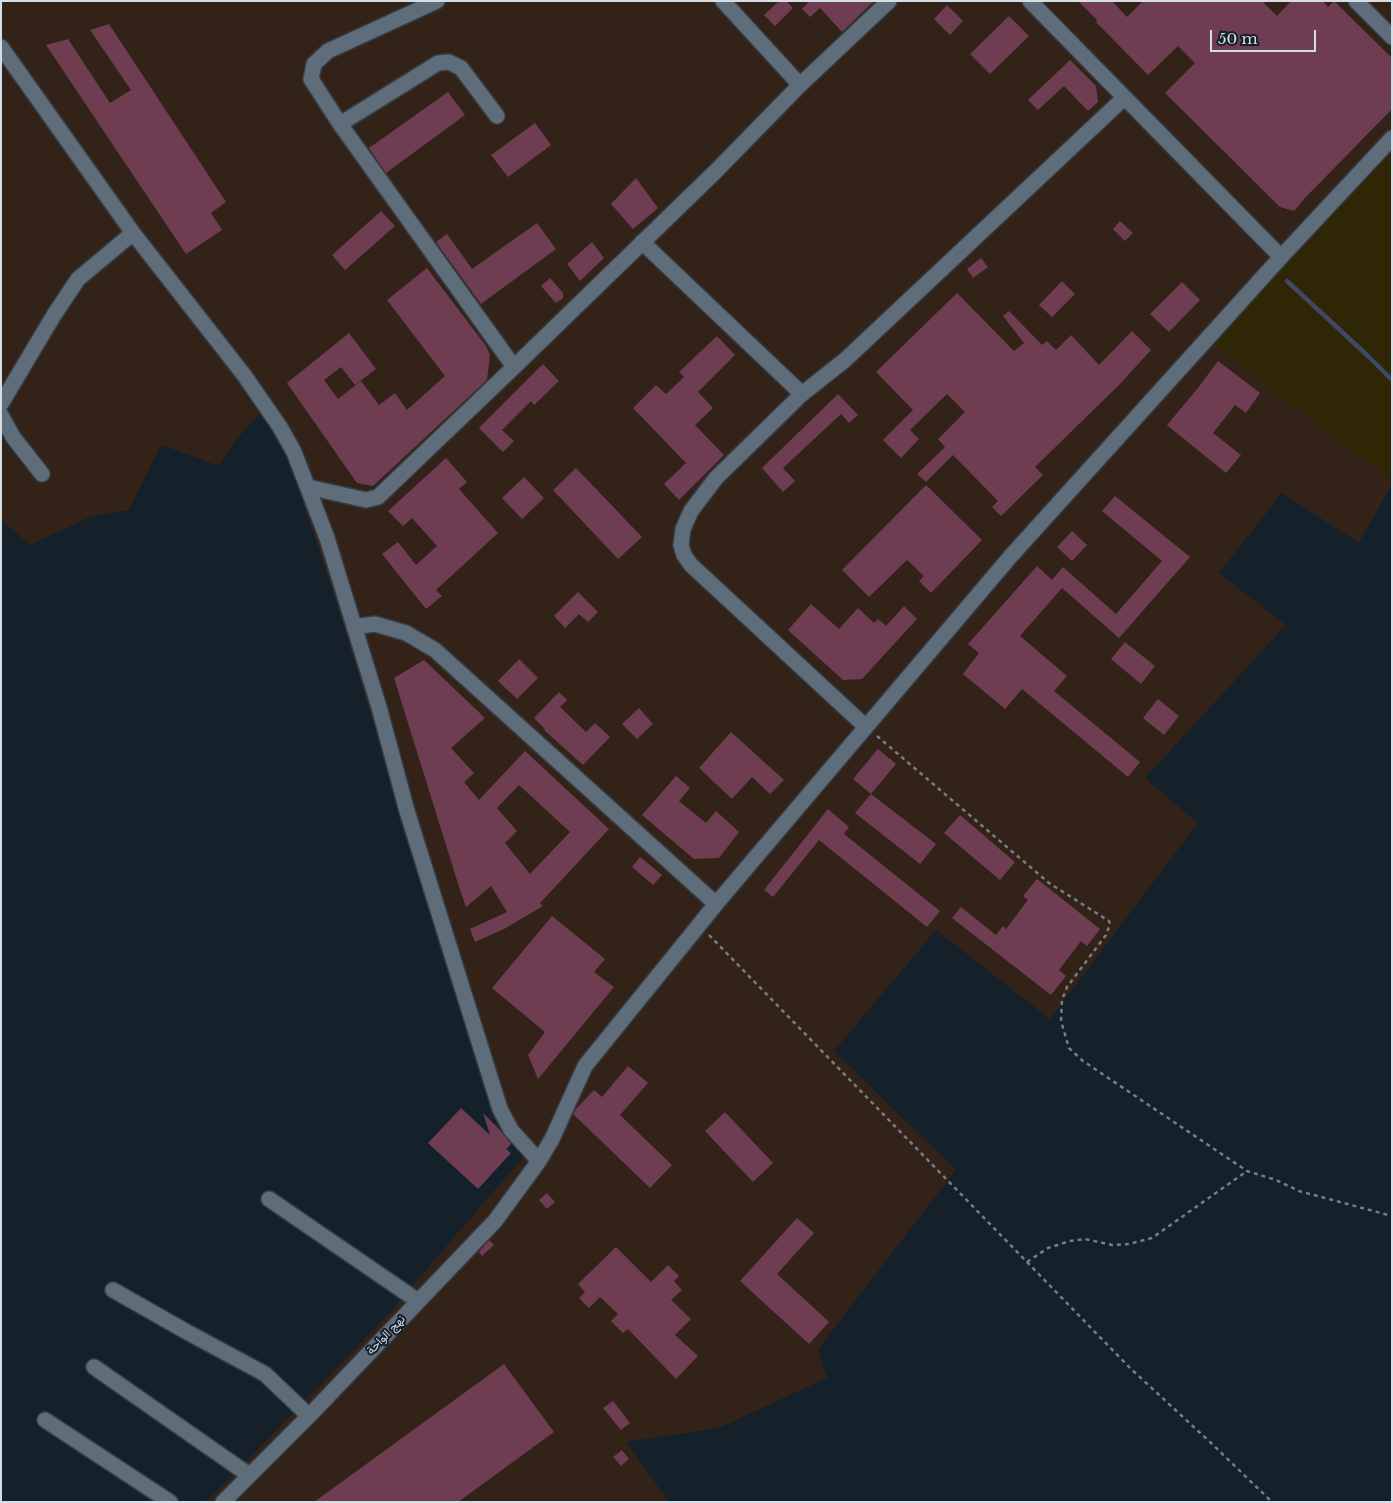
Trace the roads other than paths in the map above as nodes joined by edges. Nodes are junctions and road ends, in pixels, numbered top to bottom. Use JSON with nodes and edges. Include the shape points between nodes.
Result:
{"nodes":[{"id":1,"x":437,"y":1,"type":"edge"},
{"id":2,"x":723,"y":1,"type":"edge"},
{"id":3,"x":889,"y":1,"type":"edge"},
{"id":4,"x":1030,"y":1,"type":"edge"},
{"id":5,"x":1356,"y":1,"type":"edge"},
{"id":6,"x":1392,"y":36,"type":"edge"},
{"id":7,"x":3,"y":46,"type":"edge"},
{"id":8,"x":800,"y":85,"type":"junction"},
{"id":9,"x":1124,"y":98,"type":"junction"},
{"id":10,"x":497,"y":116,"type":"dead end"},
{"id":11,"x":340,"y":124,"type":"junction"},
{"id":12,"x":1392,"y":138,"type":"edge"},
{"id":13,"x":133,"y":233,"type":"junction"},
{"id":14,"x":642,"y":242,"type":"junction"},
{"id":15,"x":1281,"y":257,"type":"junction"},
{"id":16,"x":514,"y":367,"type":"junction"},
{"id":17,"x":802,"y":394,"type":"junction"},
{"id":18,"x":1,"y":404,"type":"edge"},
{"id":19,"x":1,"y":415,"type":"edge"},
{"id":20,"x":42,"y":474,"type":"dead end"},
{"id":21,"x":308,"y":488,"type":"junction"},
{"id":22,"x":354,"y":627,"type":"junction"},
{"id":23,"x":866,"y":727,"type":"junction"},
{"id":24,"x":716,"y":904,"type":"junction"},
{"id":25,"x":539,"y":1160,"type":"junction"},
{"id":26,"x":270,"y":1199,"type":"dead end"},
{"id":27,"x":113,"y":1290,"type":"dead end"},
{"id":28,"x":418,"y":1302,"type":"junction"},
{"id":29,"x":94,"y":1367,"type":"dead end"},
{"id":30,"x":309,"y":1416,"type":"junction"},
{"id":31,"x":45,"y":1420,"type":"dead end"},
{"id":32,"x":249,"y":1475,"type":"junction"},
{"id":33,"x":170,"y":1502,"type":"edge"},
{"id":34,"x":223,"y":1502,"type":"edge"}],
"edges":[{"from":1,"to":11,"type":"street","via":[[328,51],[314,64],[311,79]]},
{"from":2,"to":8,"type":"street"},
{"from":3,"to":8,"type":"street"},
{"from":4,"to":9,"type":"street"},
{"from":5,"to":6,"type":"street"},
{"from":7,"to":13,"type":"street"},
{"from":8,"to":14,"type":"street"},
{"from":9,"to":15,"type":"street"},
{"from":9,"to":17,"type":"street","via":[[846,360]]},
{"from":10,"to":11,"type":"street","via":[[461,68],[449,62],[438,63]]},
{"from":11,"to":16,"type":"street"},
{"from":12,"to":15,"type":"street","name":"نهج الواحة"},
{"from":13,"to":18,"type":"street","via":[[78,279]]},
{"from":13,"to":21,"type":"street","via":[[244,375],[280,427]]},
{"from":14,"to":16,"type":"street"},
{"from":14,"to":17,"type":"street"},
{"from":15,"to":23,"type":"street","name":"نهج الواحة","via":[[1010,557]]},
{"from":16,"to":21,"type":"street","via":[[378,497],[366,500]]},
{"from":17,"to":23,"type":"street","via":[[700,497],[683,528],[681,545],[691,565]]},
{"from":19,"to":20,"type":"street","via":[[13,437]]},
{"from":21,"to":22,"type":"street"},
{"from":22,"to":24,"type":"street","via":[[376,624],[406,633],[435,650]]},
{"from":22,"to":25,"type":"street","via":[[380,707],[407,811],[500,1109],[511,1130]]},
{"from":23,"to":24,"type":"street","name":"نهج الواحة"},
{"from":24,"to":25,"type":"street","name":"نهج الواحة","via":[[585,1066]]},
{"from":25,"to":28,"type":"street","name":"نهج الواحة","via":[[495,1221]]},
{"from":26,"to":28,"type":"street"},
{"from":27,"to":30,"type":"street","via":[[265,1374]]},
{"from":28,"to":30,"type":"street","name":"نهج الواحة"},
{"from":29,"to":32,"type":"street"},
{"from":30,"to":32,"type":"street","name":"نهج الواحة"},
{"from":31,"to":33,"type":"street"},
{"from":32,"to":34,"type":"street","name":"نهج الواحة"}]}
